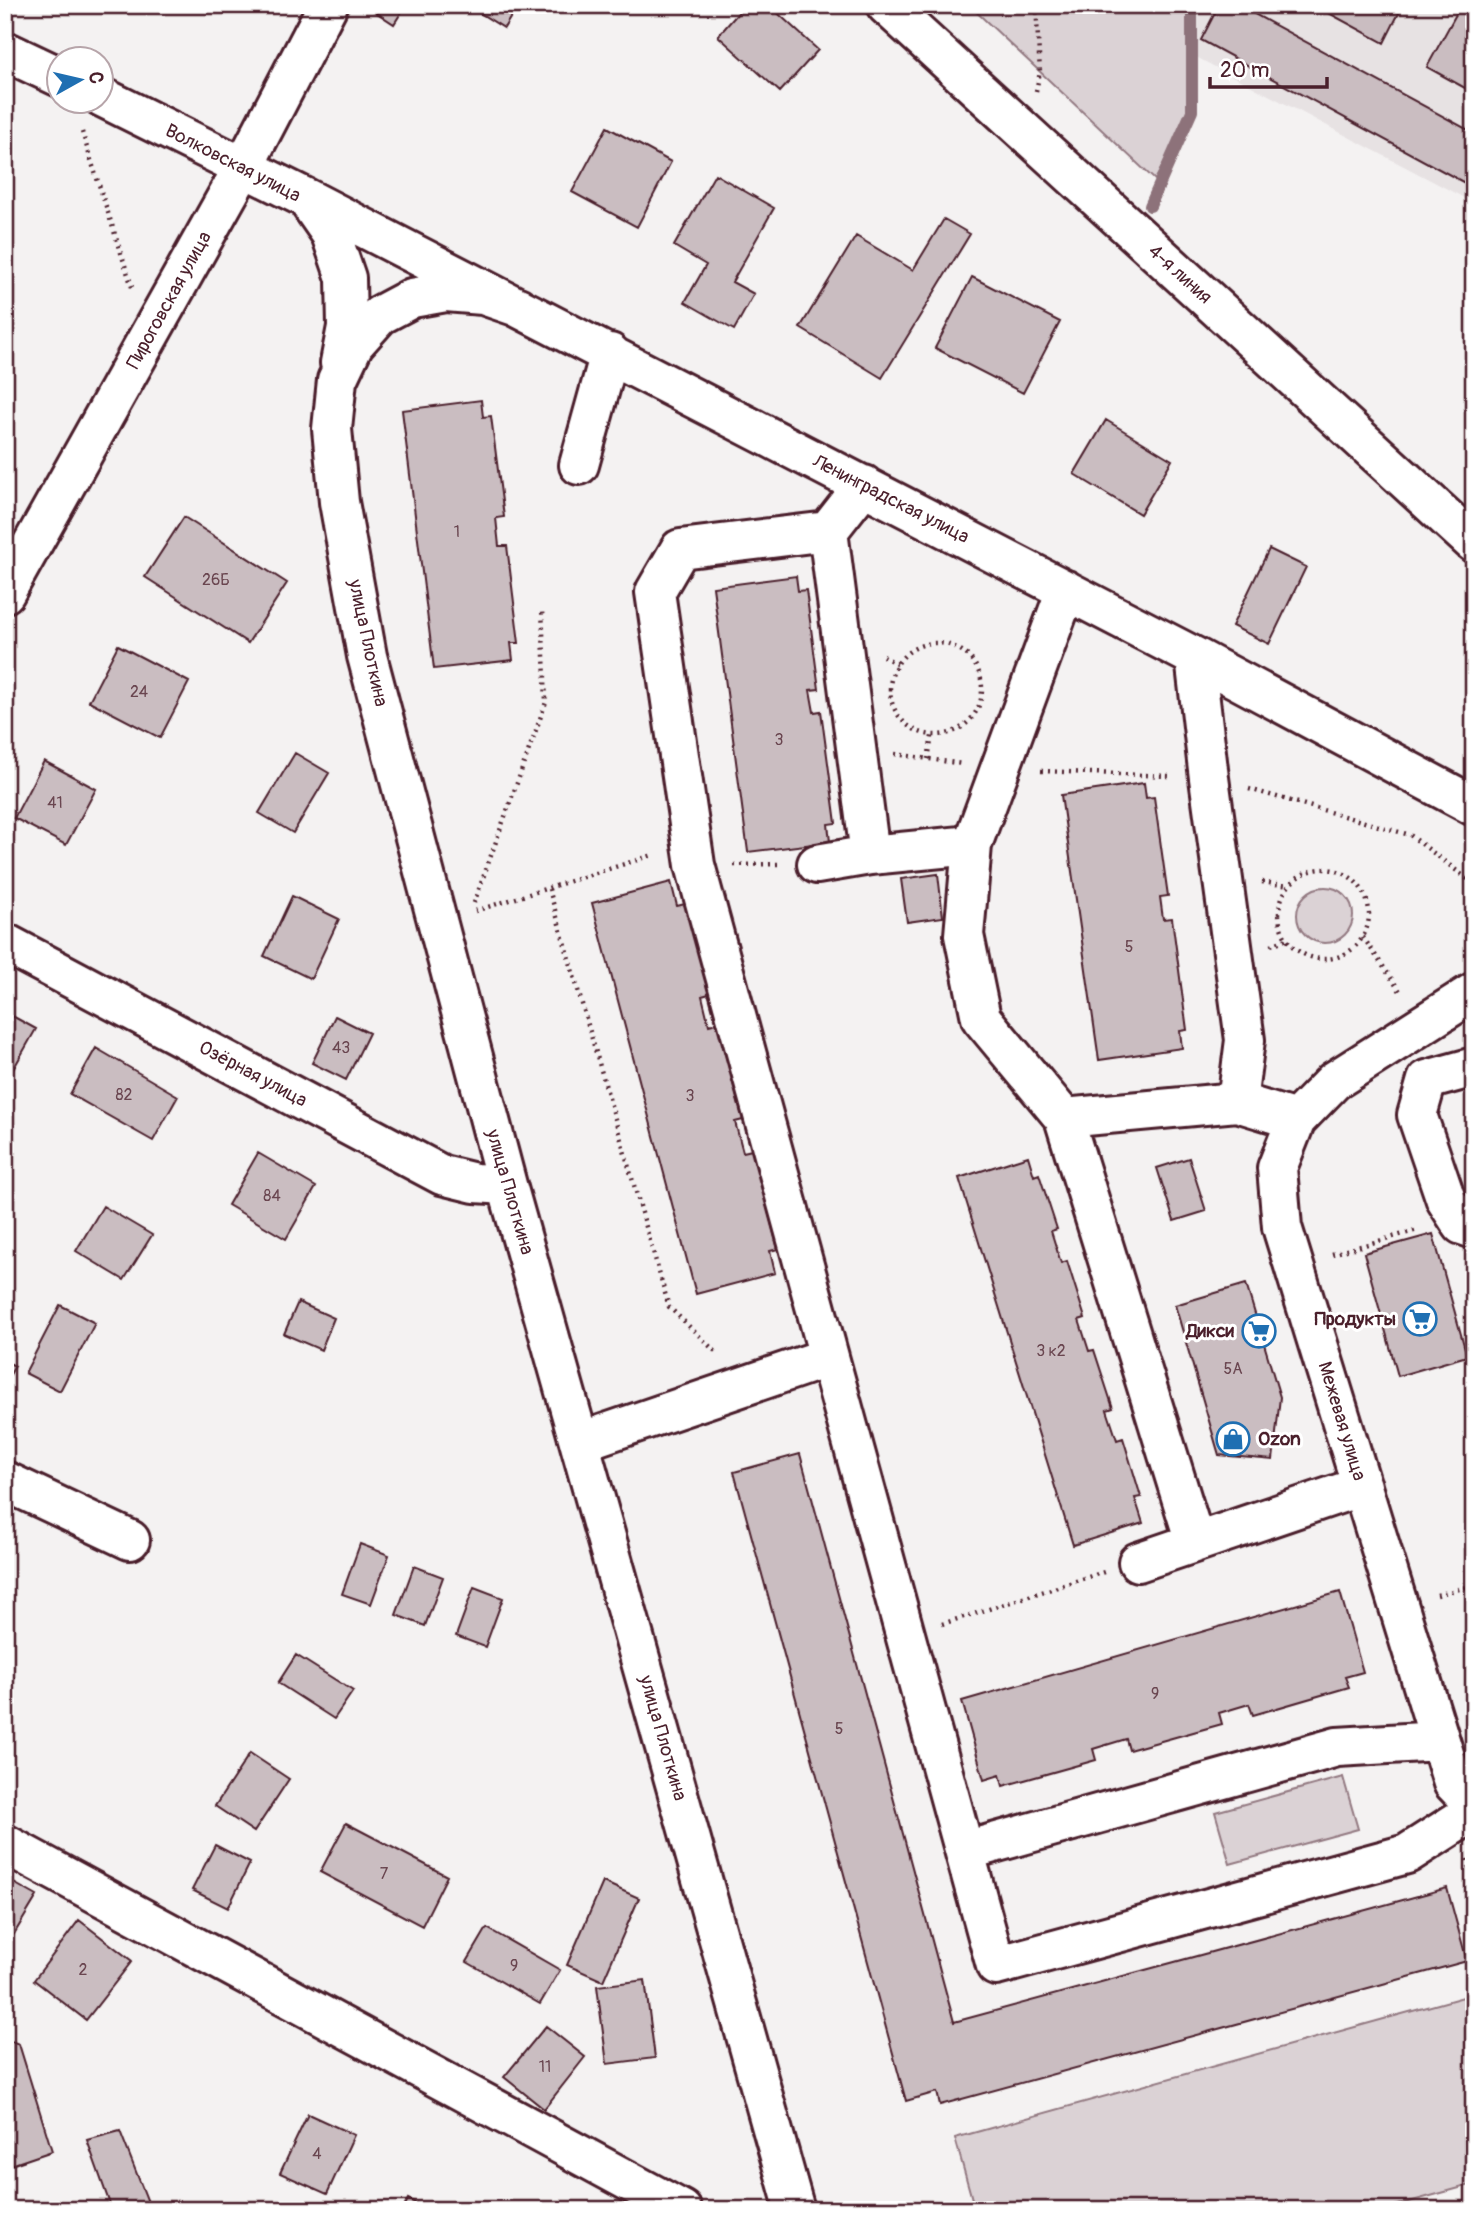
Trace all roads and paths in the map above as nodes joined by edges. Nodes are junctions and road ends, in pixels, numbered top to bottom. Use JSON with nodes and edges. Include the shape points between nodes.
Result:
{"nodes":[{"id":1,"x":328,"y":5,"type":"edge"},
{"id":2,"x":886,"y":5,"type":"edge"},
{"id":3,"x":1036,"y":5,"type":"edge"},
{"id":4,"x":5,"y":51,"type":"edge"},
{"id":5,"x":46,"y":70,"type":"edge"},
{"id":6,"x":91,"y":116,"type":"edge"},
{"id":7,"x":106,"y":116,"type":"edge"},
{"id":8,"x":1025,"y":132,"type":"junction"},
{"id":9,"x":244,"y":166,"type":"junction"},
{"id":10,"x":306,"y":198,"type":"junction"},
{"id":11,"x":518,"y":307,"type":"junction"},
{"id":12,"x":146,"y":342,"type":"junction"},
{"id":13,"x":610,"y":353,"type":"junction"},
{"id":14,"x":337,"y":380,"type":"junction"},
{"id":15,"x":579,"y":465,"type":"dead end"},
{"id":16,"x":864,"y":485,"type":"junction"},
{"id":17,"x":828,"y":531,"type":"junction"},
{"id":18,"x":1474,"y":543,"type":"edge"},
{"id":19,"x":1066,"y":590,"type":"junction"},
{"id":20,"x":5,"y":593,"type":"edge"},
{"id":21,"x":542,"y":609,"type":"dead end"},
{"id":22,"x":1195,"y":657,"type":"junction"},
{"id":23,"x":932,"y":736,"type":"junction"},
{"id":24,"x":928,"y":759,"type":"dead end"},
{"id":25,"x":1209,"y":778,"type":"junction"},
{"id":26,"x":1474,"y":806,"type":"edge"},
{"id":27,"x":972,"y":845,"type":"junction"},
{"id":28,"x":870,"y":855,"type":"junction"},
{"id":29,"x":817,"y":864,"type":"joint"},
{"id":30,"x":695,"y":865,"type":"junction"},
{"id":31,"x":1474,"y":884,"type":"edge"},
{"id":32,"x":549,"y":889,"type":"junction"},
{"id":33,"x":1363,"y":937,"type":"junction"},
{"id":34,"x":5,"y":943,"type":"edge"},
{"id":35,"x":1474,"y":992,"type":"edge"},
{"id":36,"x":1423,"y":1024,"type":"junction"},
{"id":37,"x":1474,"y":1066,"type":"edge"},
{"id":38,"x":1237,"y":1102,"type":"junction"},
{"id":39,"x":1064,"y":1118,"type":"junction"},
{"id":40,"x":1296,"y":1120,"type":"junction"},
{"id":41,"x":507,"y":1185,"type":"junction"},
{"id":42,"x":1466,"y":1224,"type":"edge"},
{"id":43,"x":1294,"y":1264,"type":"junction"},
{"id":44,"x":829,"y":1357,"type":"junction"},
{"id":45,"x":749,"y":1384,"type":"junction"},
{"id":46,"x":580,"y":1442,"type":"junction"},
{"id":47,"x":5,"y":1481,"type":"edge"},
{"id":48,"x":1362,"y":1486,"type":"junction"},
{"id":49,"x":130,"y":1540,"type":"dead end"},
{"id":50,"x":1195,"y":1542,"type":"junction"},
{"id":51,"x":1138,"y":1562,"type":"joint"},
{"id":52,"x":906,"y":1636,"type":"junction"},
{"id":53,"x":1440,"y":1741,"type":"junction"},
{"id":54,"x":1474,"y":1805,"type":"edge"},
{"id":55,"x":1474,"y":1811,"type":"edge"},
{"id":56,"x":5,"y":1844,"type":"edge"},
{"id":57,"x":965,"y":1851,"type":"junction"},
{"id":58,"x":682,"y":2210,"type":"edge"},
{"id":59,"x":795,"y":2210,"type":"edge"}],
"edges":[{"from":1,"to":9,"type":"street","name":"Пироговская улица"},
{"from":2,"to":8,"type":"street","name":"4-я линия"},
{"from":3,"to":8,"type":"path","via":[[1040,72]]},
{"from":4,"to":5,"type":"street"},
{"from":6,"to":12,"type":"path"},
{"from":7,"to":9,"type":"street","name":"Волковская улица"},
{"from":8,"to":18,"type":"street","name":"4-я линия"},
{"from":9,"to":10,"type":"street","name":"Волковская улица"},
{"from":9,"to":12,"type":"street","name":"Пироговская улица"},
{"from":10,"to":11,"type":"street","name":"Ленинградская улица"},
{"from":10,"to":14,"type":"street","name":"Волковская улица","via":[[331,234],[346,278],[347,327]]},
{"from":11,"to":13,"type":"street","name":"Ленинградская улица"},
{"from":11,"to":14,"type":"street","name":"улица Плоткина","via":[[483,295],[446,292],[412,298],[380,315],[354,344]]},
{"from":12,"to":20,"type":"street","name":"Пироговская улица"},
{"from":13,"to":15,"type":"street"},
{"from":13,"to":16,"type":"street","name":"Ленинградская улица"},
{"from":14,"to":41,"type":"street","name":"улица Плоткина","via":[[332,429],[339,502],[368,656]]},
{"from":16,"to":17,"type":"street"},
{"from":16,"to":19,"type":"street","name":"Ленинградская улица"},
{"from":17,"to":28,"type":"street"},
{"from":17,"to":30,"type":"street","via":[[680,549],[655,592]]},
{"from":19,"to":22,"type":"street","name":"Ленинградская улица"},
{"from":19,"to":27,"type":"street"},
{"from":21,"to":32,"type":"path","via":[[546,702],[471,913]]},
{"from":22,"to":25,"type":"street"},
{"from":22,"to":26,"type":"street","name":"Ленинградская улица"},
{"from":23,"to":23,"type":"path","via":[[960,729],[972,719],[982,691],[981,676],[964,652],[935,643],[920,646],[898,664],[890,694],[904,722]]},
{"from":23,"to":24,"type":"path"},
{"from":25,"to":31,"type":"path","via":[[1410,835]]},
{"from":25,"to":38,"type":"street","via":[[1245,1040]]},
{"from":27,"to":28,"type":"street"},
{"from":27,"to":39,"type":"street","via":[[964,935],[981,1018]]},
{"from":28,"to":29,"type":"street"},
{"from":29,"to":30,"type":"path"},
{"from":30,"to":32,"type":"path","via":[[652,854]]},
{"from":30,"to":44,"type":"street"},
{"from":32,"to":45,"type":"path","via":[[669,1307]]},
{"from":33,"to":33,"type":"path","via":[[1369,908],[1354,881],[1326,869],[1312,871],[1289,886],[1279,913],[1281,927],[1297,950],[1325,959],[1353,949]]},
{"from":33,"to":36,"type":"path"},
{"from":34,"to":41,"type":"street","name":"Озёрная улица","via":[[442,1175],[475,1184]]},
{"from":35,"to":36,"type":"street","name":"Межевая улица"},
{"from":36,"to":40,"type":"street","name":"Межевая улица","via":[[1335,1081]]},
{"from":37,"to":42,"type":"street","via":[[1427,1080],[1417,1115],[1446,1200]]},
{"from":38,"to":39,"type":"street"},
{"from":38,"to":40,"type":"street"},
{"from":39,"to":50,"type":"street"},
{"from":40,"to":43,"type":"street","name":"Межевая улица","via":[[1277,1168],[1282,1227]]},
{"from":41,"to":46,"type":"street","name":"улица Плоткина"},
{"from":42,"to":43,"type":"path"},
{"from":43,"to":48,"type":"street","name":"Межевая улица"},
{"from":44,"to":45,"type":"street"},
{"from":44,"to":52,"type":"street"},
{"from":45,"to":46,"type":"street"},
{"from":46,"to":59,"type":"street","name":"улица Плоткина"},
{"from":47,"to":49,"type":"street"},
{"from":48,"to":50,"type":"street"},
{"from":48,"to":53,"type":"street","name":"Межевая улица"},
{"from":50,"to":51,"type":"street"},
{"from":51,"to":52,"type":"path"},
{"from":52,"to":57,"type":"street"},
{"from":53,"to":54,"type":"street","name":"Межевая улица","via":[[1453,1783]]},
{"from":53,"to":57,"type":"street","via":[[1337,1747]]},
{"from":55,"to":57,"type":"street","via":[[1407,1854],[996,1966]]},
{"from":56,"to":58,"type":"street"}]}
